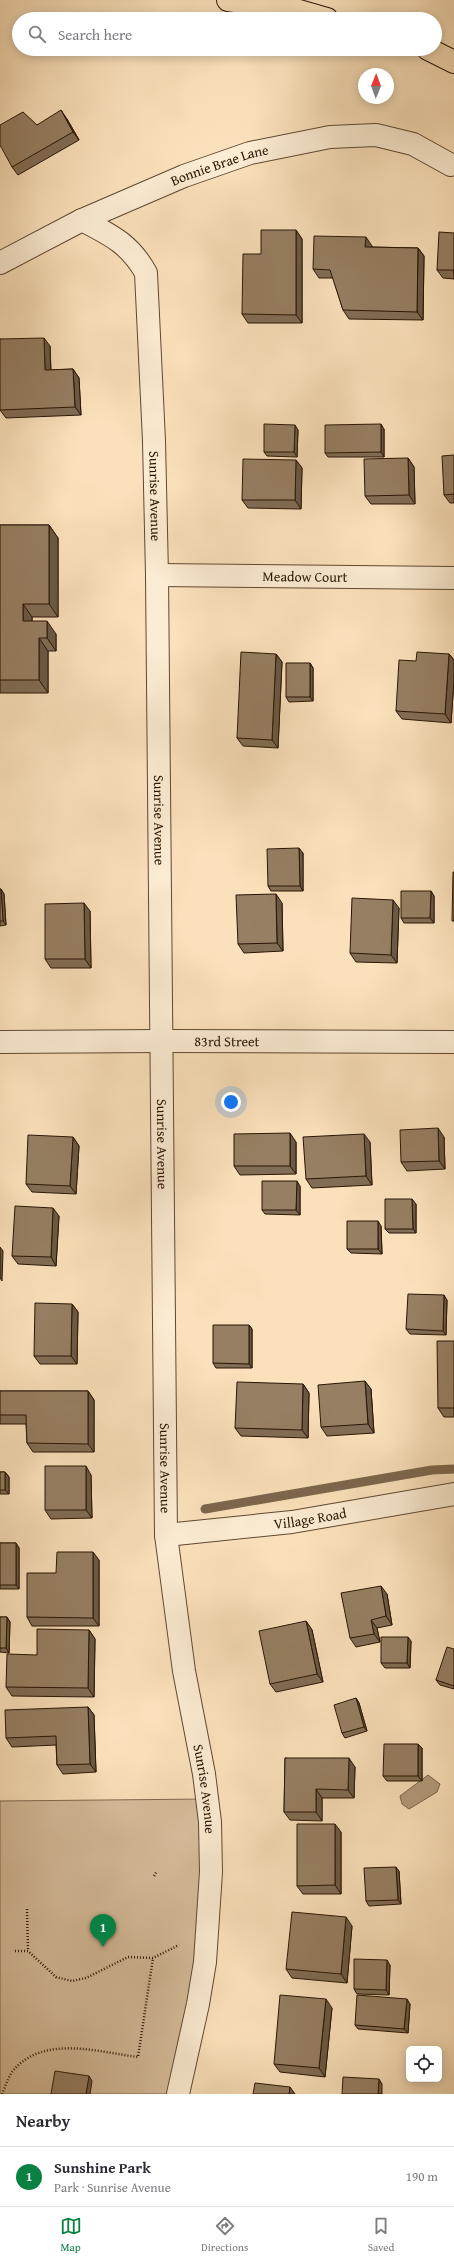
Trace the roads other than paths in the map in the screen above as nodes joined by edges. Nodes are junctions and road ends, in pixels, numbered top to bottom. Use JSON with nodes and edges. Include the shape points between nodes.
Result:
{"nodes":[{"id":1,"x":228,"y":0,"type":"edge"},
{"id":2,"x":302,"y":12,"type":"edge"},
{"id":3,"x":442,"y":56,"type":"edge"},
{"id":4,"x":454,"y":62,"type":"edge"},
{"id":5,"x":451,"y":165,"type":"dead end"},
{"id":6,"x":82,"y":220,"type":"junction"},
{"id":7,"x":0,"y":263,"type":"edge"},
{"id":8,"x":157,"y":575,"type":"junction"},
{"id":9,"x":454,"y":578,"type":"edge"},
{"id":10,"x":161,"y":1041,"type":"junction"},
{"id":11,"x":0,"y":1042,"type":"edge"},
{"id":12,"x":454,"y":1042,"type":"edge"},
{"id":13,"x":454,"y":1494,"type":"edge"},
{"id":14,"x":166,"y":1535,"type":"junction"},
{"id":15,"x":178,"y":2094,"type":"edge"}],
"edges":[{"from":1,"to":2,"type":"highway"},
{"from":3,"to":4,"type":"highway"},
{"from":5,"to":6,"type":"street","name":"Bonnie Brae Lane","via":[[413,144],[376,135],[330,137],[250,152],[184,176]]},
{"from":6,"to":7,"type":"street","name":"Bonnie Brae Lane"},
{"from":6,"to":8,"type":"street","name":"Sunrise Avenue","via":[[111,235],[136,255],[146,273]]},
{"from":8,"to":9,"type":"street","name":"Meadow Court"},
{"from":8,"to":10,"type":"street","name":"Sunrise Avenue"},
{"from":10,"to":11,"type":"street","name":"83rd Street"},
{"from":10,"to":12,"type":"street","name":"83rd Street"},
{"from":10,"to":14,"type":"street","name":"Sunrise Avenue"},
{"from":13,"to":14,"type":"street","name":"Village Road","via":[[292,1522]]},
{"from":14,"to":15,"type":"street","name":"Sunrise Avenue","via":[[184,1671],[204,1774],[210,1822],[208,1932],[198,2004]]}]}
